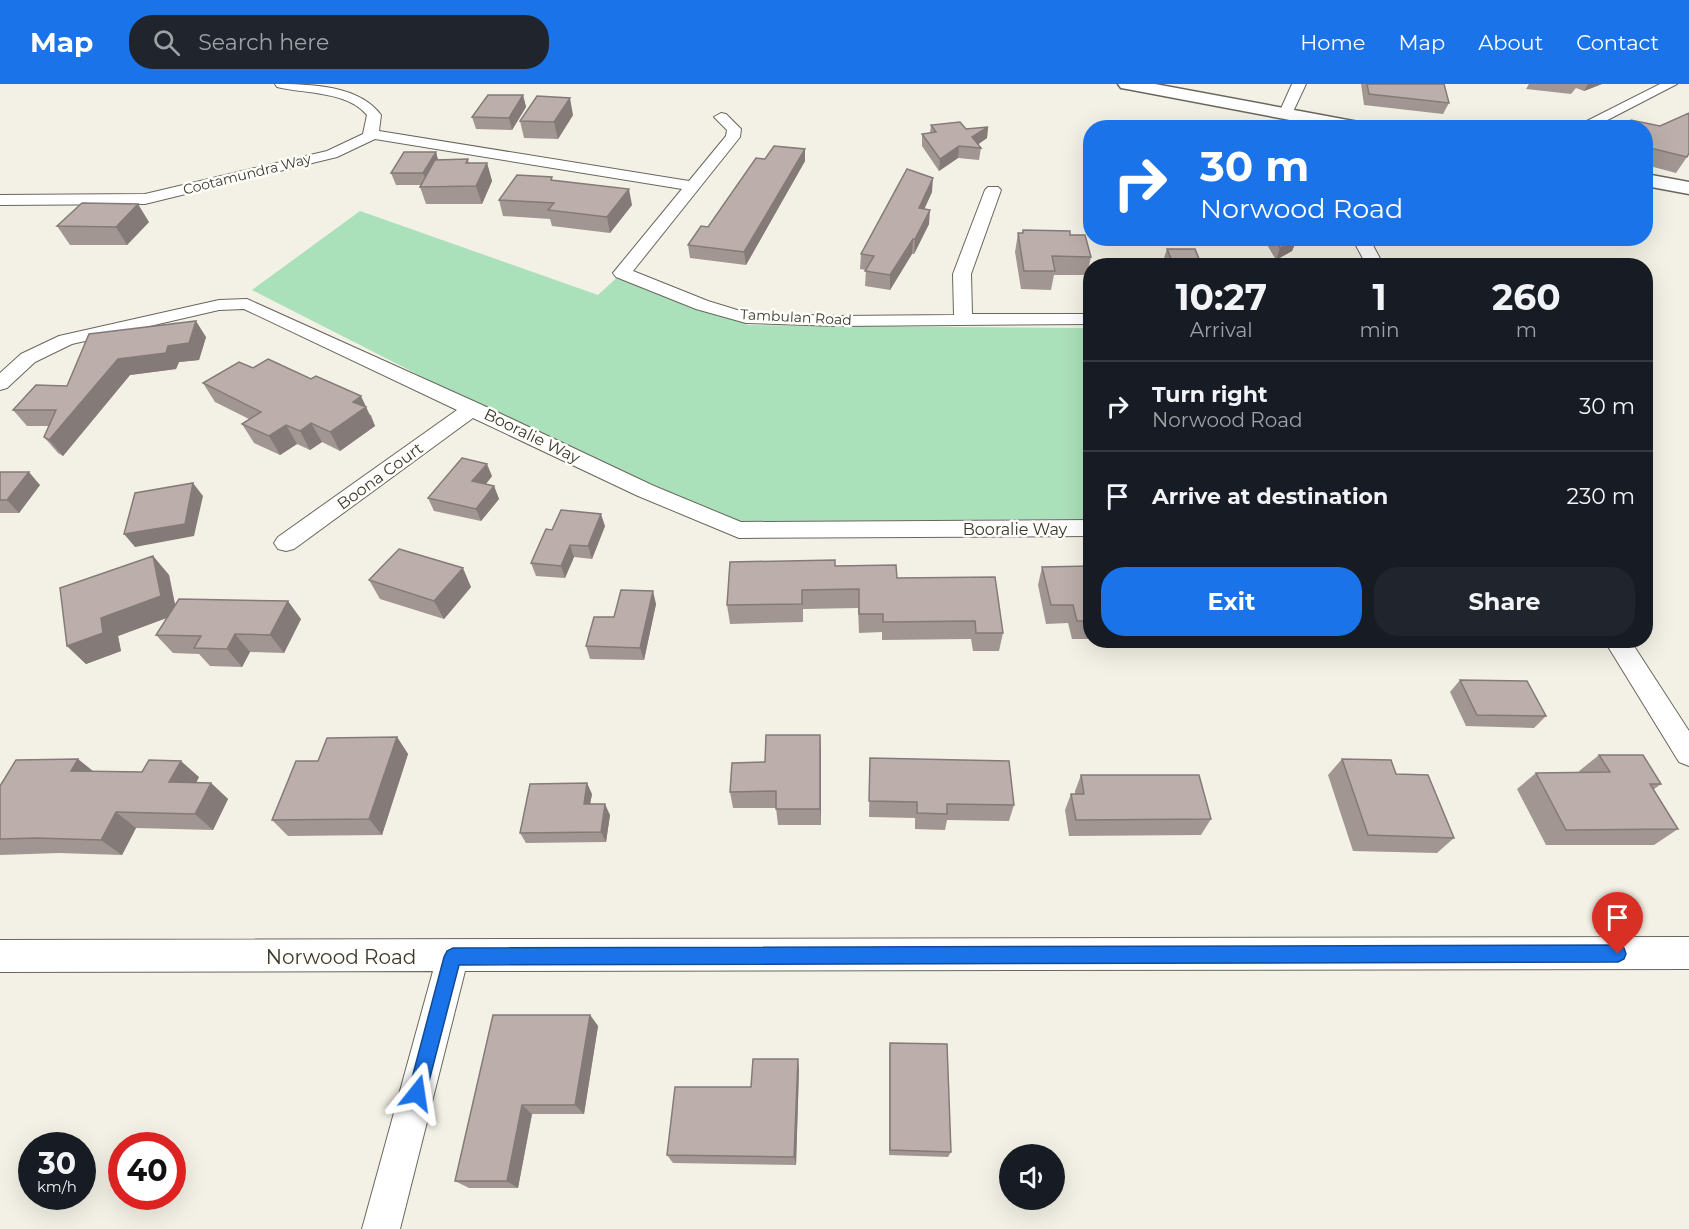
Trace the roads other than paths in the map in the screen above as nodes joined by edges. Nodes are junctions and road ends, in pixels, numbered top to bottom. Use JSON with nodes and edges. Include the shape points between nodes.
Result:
{"nodes":[{"id":1,"x":282,"y":84,"type":"edge"},
{"id":2,"x":1127,"y":84,"type":"edge"},
{"id":3,"x":1299,"y":84,"type":"edge"},
{"id":4,"x":1670,"y":84,"type":"edge"},
{"id":5,"x":721,"y":117,"type":"dead end"},
{"id":6,"x":1275,"y":120,"type":"edge"},
{"id":7,"x":1288,"y":120,"type":"edge"},
{"id":8,"x":1596,"y":120,"type":"edge"},
{"id":9,"x":371,"y":134,"type":"junction"},
{"id":10,"x":1653,"y":181,"type":"edge"},
{"id":11,"x":693,"y":186,"type":"junction"},
{"id":12,"x":1689,"y":188,"type":"edge"},
{"id":13,"x":993,"y":190,"type":"dead end"},
{"id":14,"x":0,"y":200,"type":"edge"},
{"id":15,"x":963,"y":319,"type":"junction"},
{"id":16,"x":1083,"y":320,"type":"edge"},
{"id":17,"x":0,"y":384,"type":"edge"},
{"id":18,"x":473,"y":408,"type":"junction"},
{"id":19,"x":1083,"y":528,"type":"edge"},
{"id":20,"x":286,"y":543,"type":"dead end"},
{"id":21,"x":1621,"y":648,"type":"edge"},
{"id":22,"x":1689,"y":754,"type":"edge"},
{"id":23,"x":1689,"y":953,"type":"edge"},
{"id":24,"x":0,"y":956,"type":"edge"},
{"id":25,"x":453,"y":957,"type":"junction"},
{"id":26,"x":381,"y":1229,"type":"edge"}],
"edges":[{"from":1,"to":9,"type":"street","via":[[340,95],[365,105],[374,116]]},
{"from":2,"to":6,"type":"main road"},
{"from":3,"to":7,"type":"street"},
{"from":4,"to":8,"type":"street"},
{"from":5,"to":11,"type":"street","name":"Tambulan Road","via":[[734,129],[733,137]]},
{"from":9,"to":11,"type":"street"},
{"from":9,"to":14,"type":"street","name":"Cootamundra Way","via":[[332,153],[145,200]]},
{"from":10,"to":12,"type":"main road"},
{"from":11,"to":15,"type":"street","name":"Tambulan Road","via":[[622,273],[746,318]]},
{"from":13,"to":15,"type":"street","via":[[962,274]]},
{"from":15,"to":16,"type":"street","name":"Tambulan Road"},
{"from":17,"to":18,"type":"street","name":"Booralie Way","via":[[28,358],[66,340],[219,305],[247,304]]},
{"from":18,"to":19,"type":"street","name":"Booralie Way","via":[[638,487],[739,530]]},
{"from":18,"to":20,"type":"street","name":"Boona Court"},
{"from":21,"to":22,"type":"street"},
{"from":23,"to":25,"type":"street","name":"Norwood Road"},
{"from":24,"to":25,"type":"street","name":"Norwood Road"},
{"from":25,"to":26,"type":"street"}]}
